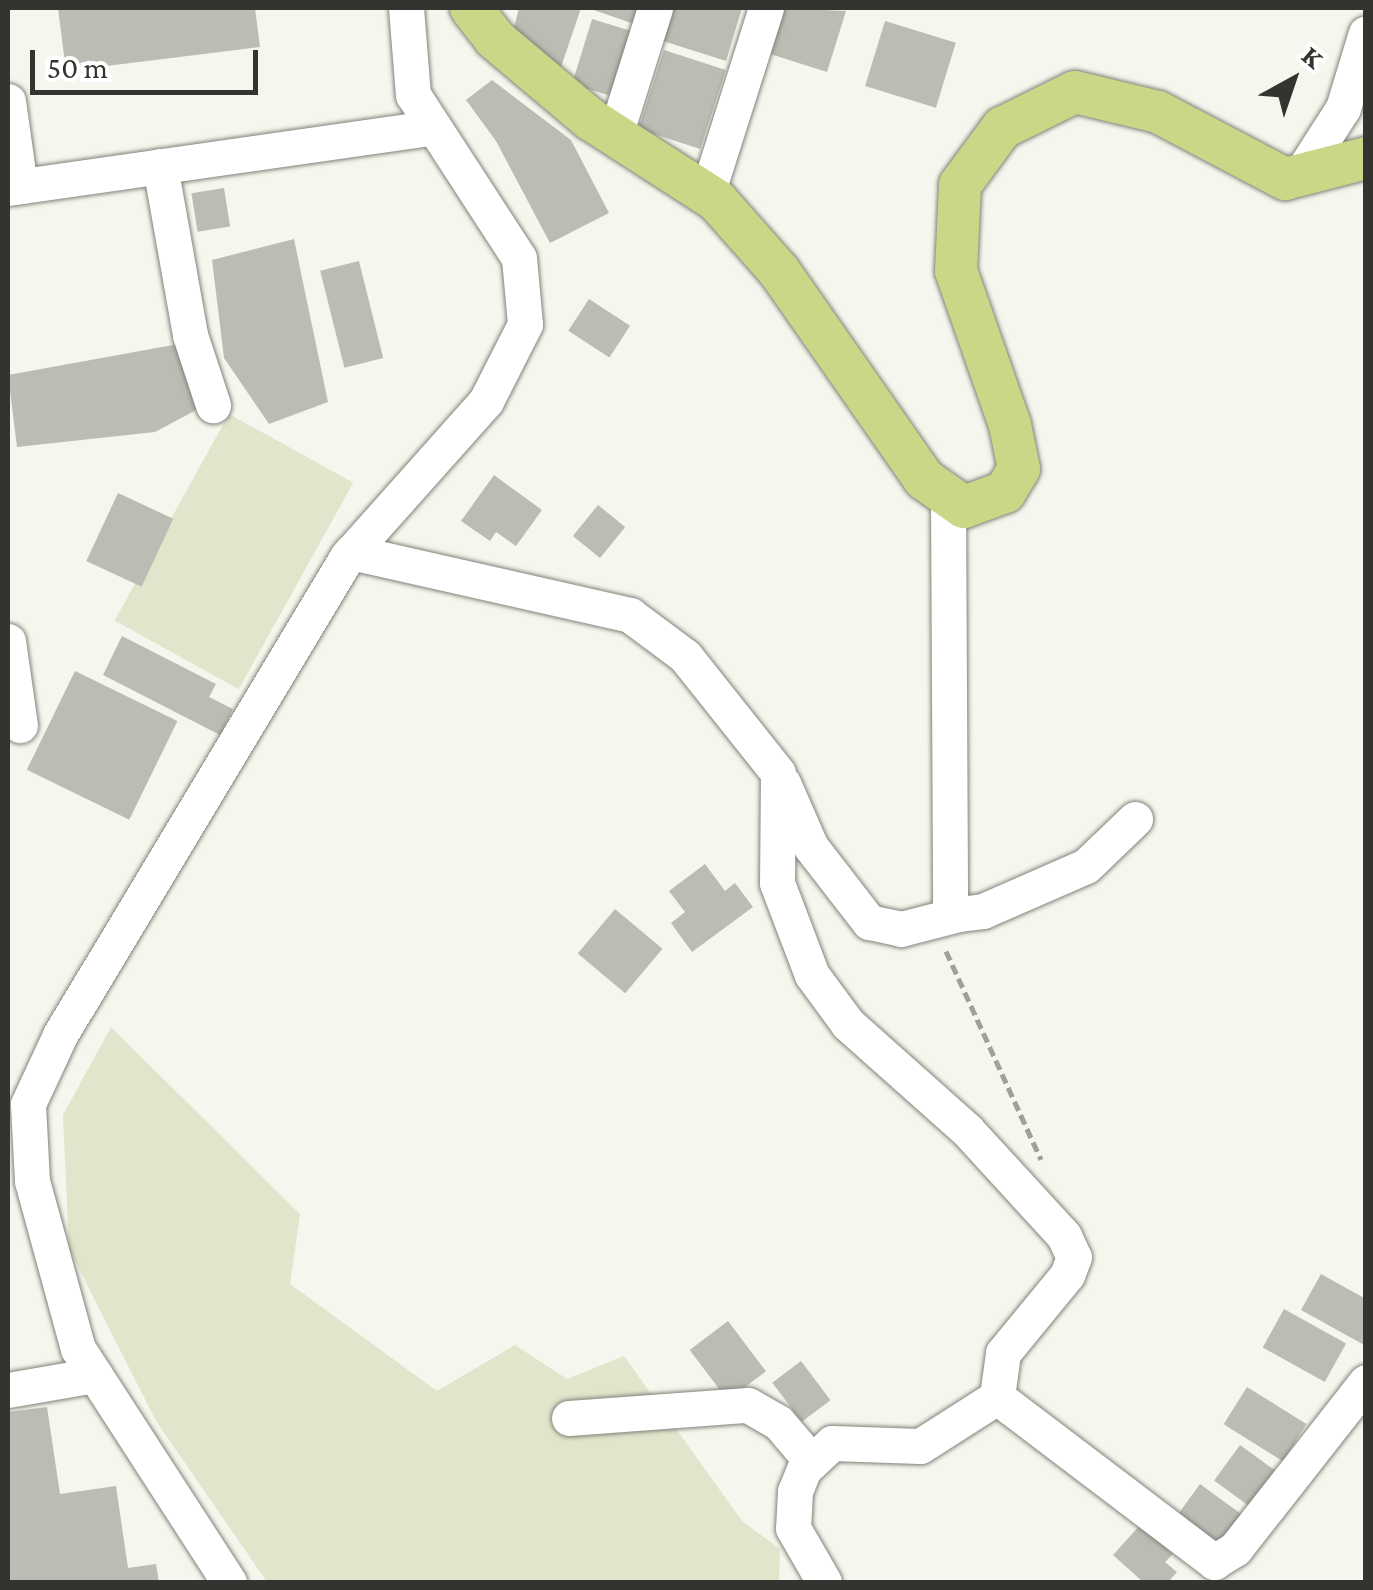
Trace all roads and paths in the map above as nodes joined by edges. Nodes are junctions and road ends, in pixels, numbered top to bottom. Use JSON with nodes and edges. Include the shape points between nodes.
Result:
{"nodes":[{"id":1,"x":406,"y":8,"type":"edge"},
{"id":2,"x":655,"y":8,"type":"edge"},
{"id":3,"x":766,"y":8,"type":"edge"},
{"id":4,"x":489,"y":18,"type":"edge"},
{"id":5,"x":1366,"y":33,"type":"edge"},
{"id":6,"x":8,"y":101,"type":"edge"},
{"id":7,"x":434,"y":126,"type":"junction"},
{"id":8,"x":614,"y":135,"type":"junction"},
{"id":9,"x":1366,"y":158,"type":"edge"},
{"id":10,"x":160,"y":166,"type":"junction"},
{"id":11,"x":1300,"y":175,"type":"junction"},
{"id":12,"x":14,"y":187,"type":"edge"},
{"id":13,"x":706,"y":194,"type":"junction"},
{"id":14,"x":213,"y":405,"type":"dead end"},
{"id":15,"x":948,"y":500,"type":"junction"},
{"id":16,"x":351,"y":552,"type":"junction"},
{"id":17,"x":8,"y":640,"type":"edge"},
{"id":18,"x":20,"y":725,"type":"dead end"},
{"id":19,"x":778,"y":773,"type":"junction"},
{"id":20,"x":1135,"y":819,"type":"dead end"},
{"id":21,"x":945,"y":918,"type":"junction"},
{"id":22,"x":1048,"y":1174,"type":"dead end"},
{"id":23,"x":95,"y":1375,"type":"junction"},
{"id":24,"x":1366,"y":1382,"type":"edge"},
{"id":25,"x":8,"y":1390,"type":"edge"},
{"id":26,"x":997,"y":1396,"type":"junction"},
{"id":27,"x":569,"y":1418,"type":"dead end"},
{"id":28,"x":812,"y":1462,"type":"junction"},
{"id":29,"x":229,"y":1582,"type":"edge"},
{"id":30,"x":824,"y":1582,"type":"edge"}],
"edges":[{"from":1,"to":7,"type":"street","via":[[414,94]]},
{"from":2,"to":8,"type":"street"},
{"from":3,"to":13,"type":"street"},
{"from":4,"to":8,"type":"main road"},
{"from":5,"to":11,"type":"street","via":[[1343,108]]},
{"from":6,"to":12,"type":"street"},
{"from":7,"to":10,"type":"street"},
{"from":7,"to":16,"type":"street","via":[[519,258],[525,324],[486,402]]},
{"from":8,"to":13,"type":"main road"},
{"from":9,"to":11,"type":"main road"},
{"from":10,"to":12,"type":"street"},
{"from":10,"to":14,"type":"street","via":[[190,335]]},
{"from":11,"to":15,"type":"main road","via":[[1285,179],[1158,112],[1075,92],[1002,128],[960,185],[956,271],[1010,425],[1019,470],[992,501],[964,507]]},
{"from":13,"to":15,"type":"main road","via":[[779,271],[924,480]]},
{"from":15,"to":21,"type":"street"},
{"from":16,"to":19,"type":"street","via":[[630,615],[686,656]]},
{"from":16,"to":23,"type":"street","via":[[60,1036],[28,1104],[32,1181],[78,1349]]},
{"from":17,"to":18,"type":"street"},
{"from":19,"to":21,"type":"street","via":[[811,847],[870,922],[901,929]]},
{"from":19,"to":26,"type":"street","via":[[776,882],[812,975],[848,1024],[968,1130],[1064,1236],[1074,1258],[1068,1275],[1003,1353]]},
{"from":20,"to":21,"type":"street","via":[[1086,866],[983,911]]},
{"from":21,"to":22,"type":"path"},
{"from":23,"to":25,"type":"street"},
{"from":23,"to":29,"type":"street"},
{"from":24,"to":26,"type":"street","via":[[1235,1549],[1214,1562]]},
{"from":26,"to":28,"type":"street","via":[[920,1446],[832,1443]]},
{"from":27,"to":28,"type":"street","via":[[748,1405],[778,1422]]},
{"from":28,"to":30,"type":"street","via":[[795,1491],[793,1528]]}]}
